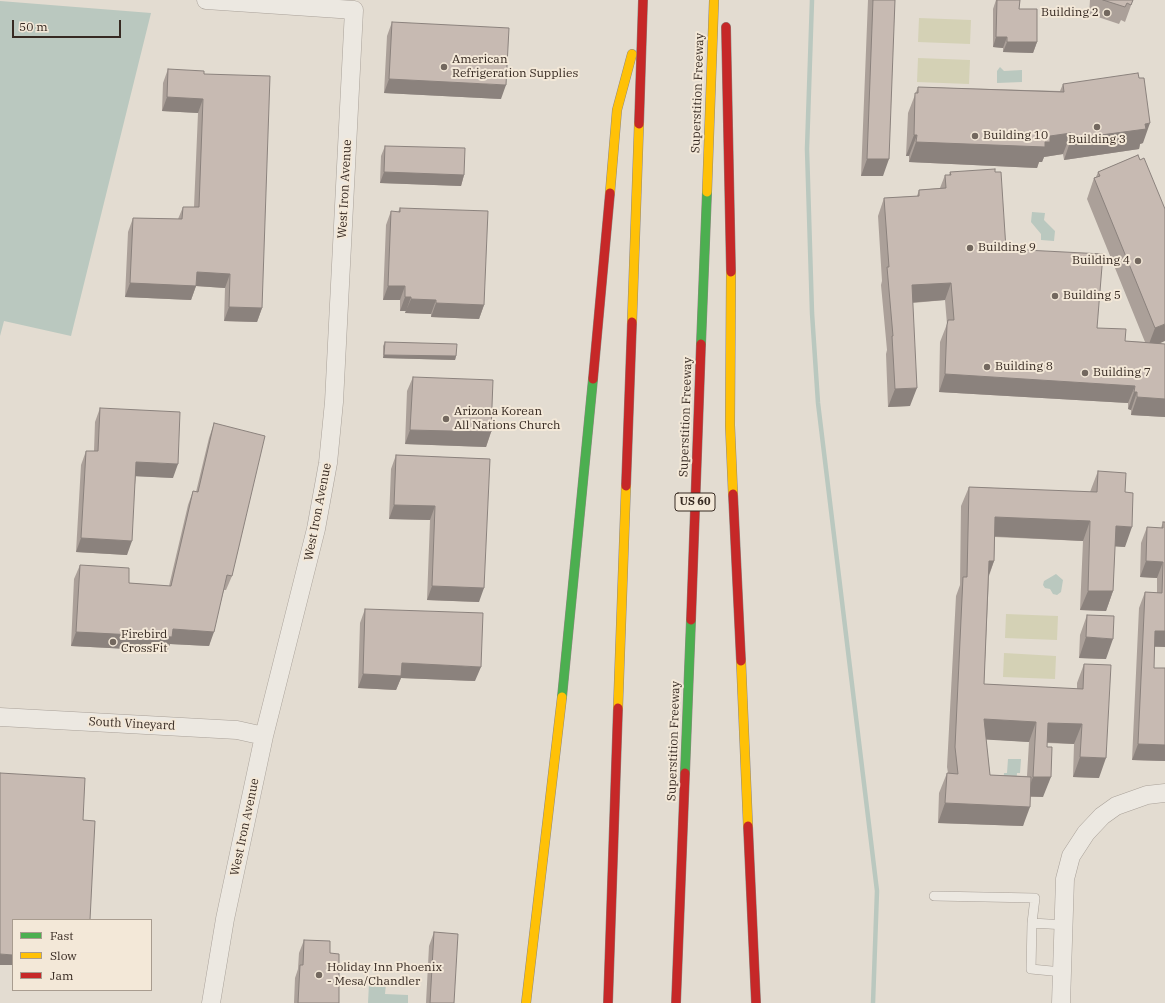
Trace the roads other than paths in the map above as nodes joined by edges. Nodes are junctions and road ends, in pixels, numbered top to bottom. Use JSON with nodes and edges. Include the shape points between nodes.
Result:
{"nodes":[{"id":1,"x":206,"y":0,"type":"edge"},
{"id":2,"x":643,"y":0,"type":"edge"},
{"id":3,"x":714,"y":0,"type":"edge"},
{"id":4,"x":333,"y":4,"type":"edge"},
{"id":5,"x":726,"y":16,"type":"dead end"},
{"id":6,"x":642,"y":18,"type":"junction"},
{"id":7,"x":0,"y":717,"type":"edge"},
{"id":8,"x":264,"y":736,"type":"junction"},
{"id":9,"x":1165,"y":793,"type":"edge"},
{"id":10,"x":934,"y":896,"type":"dead end"},
{"id":11,"x":1032,"y":923,"type":"junction"},
{"id":12,"x":1065,"y":925,"type":"junction"},
{"id":13,"x":1062,"y":972,"type":"junction"},
{"id":14,"x":211,"y":1003,"type":"edge"},
{"id":15,"x":526,"y":1003,"type":"edge"},
{"id":16,"x":608,"y":1003,"type":"edge"},
{"id":17,"x":676,"y":1003,"type":"edge"},
{"id":18,"x":756,"y":1003,"type":"edge"},
{"id":19,"x":1061,"y":1003,"type":"edge"}],
"edges":[{"from":1,"to":4,"type":"street"},
{"from":2,"to":6,"type":"highway"},
{"from":3,"to":17,"type":"highway","name":"Superstition Freeway","number":"US 60"},
{"from":4,"to":8,"type":"street","name":"West Iron Avenue","via":[[354,10],[335,395],[328,463],[316,529]]},
{"from":5,"to":18,"type":"highway","via":[[731,250],[730,424]]},
{"from":6,"to":15,"type":"highway","via":[[617,110],[571,618]]},
{"from":6,"to":16,"type":"highway"},
{"from":7,"to":8,"type":"street","name":"South Vineyard","via":[[229,730]]},
{"from":8,"to":14,"type":"street","name":"West Iron Avenue","via":[[225,919]]},
{"from":9,"to":12,"type":"street","via":[[1131,799],[1116,806],[1102,816],[1078,844],[1071,856],[1065,879]]},
{"from":10,"to":11,"type":"lane","via":[[1035,898]]},
{"from":11,"to":12,"type":"lane"},
{"from":11,"to":13,"type":"lane","via":[[1031,969]]},
{"from":12,"to":13,"type":"street"},
{"from":13,"to":19,"type":"street"}]}
